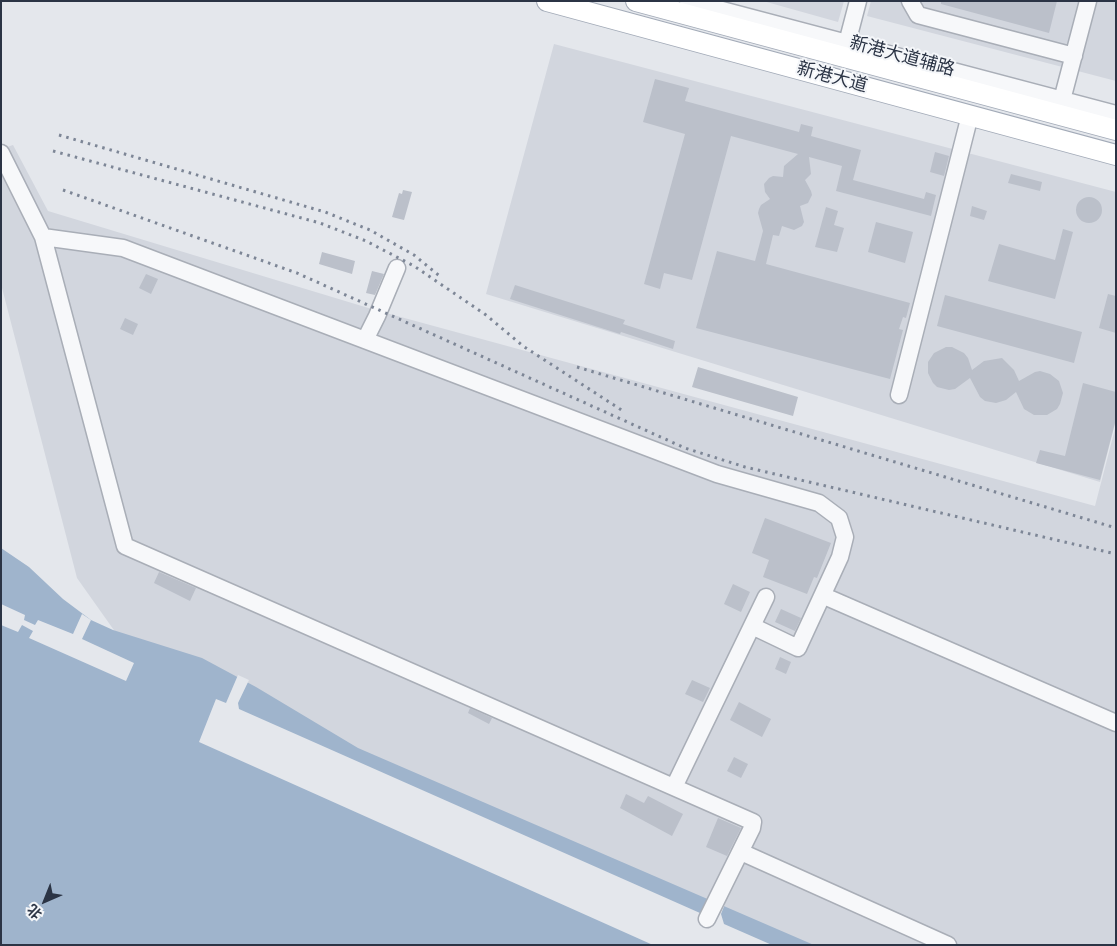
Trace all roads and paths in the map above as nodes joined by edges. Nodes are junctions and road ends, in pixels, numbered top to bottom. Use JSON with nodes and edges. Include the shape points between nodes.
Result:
{"nodes":[{"id":1,"x":547,"y":1,"type":"edge"},
{"id":2,"x":636,"y":1,"type":"edge"},
{"id":3,"x":688,"y":1,"type":"edge"},
{"id":4,"x":858,"y":1,"type":"edge"},
{"id":5,"x":910,"y":1,"type":"edge"},
{"id":6,"x":1088,"y":1,"type":"edge"},
{"id":7,"x":847,"y":42,"type":"junction"},
{"id":8,"x":1074,"y":56,"type":"junction"},
{"id":9,"x":1062,"y":100,"type":"junction"},
{"id":10,"x":1115,"y":114,"type":"edge"},
{"id":11,"x":970,"y":116,"type":"junction"},
{"id":12,"x":1,"y":153,"type":"edge"},
{"id":13,"x":1116,"y":155,"type":"edge"},
{"id":14,"x":42,"y":237,"type":"junction"},
{"id":15,"x":397,"y":268,"type":"dead end"},
{"id":16,"x":365,"y":340,"type":"junction"},
{"id":17,"x":899,"y":395,"type":"dead end"},
{"id":18,"x":824,"y":596,"type":"junction"},
{"id":19,"x":766,"y":597,"type":"dead end"},
{"id":20,"x":752,"y":626,"type":"junction"},
{"id":21,"x":1116,"y":723,"type":"edge"},
{"id":22,"x":674,"y":787,"type":"junction"},
{"id":23,"x":741,"y":852,"type":"junction"},
{"id":24,"x":707,"y":919,"type":"dead end"},
{"id":25,"x":948,"y":945,"type":"edge"}],
"edges":[{"from":1,"to":11,"type":"main road","name":"新港大道"},
{"from":2,"to":10,"type":"main road","name":"新港大道"},
{"from":3,"to":7,"type":"street","name":"新港大道辅路"},
{"from":4,"to":7,"type":"street"},
{"from":5,"to":8,"type":"street","via":[[918,15]]},
{"from":6,"to":8,"type":"street"},
{"from":7,"to":9,"type":"street","name":"新港大道辅路"},
{"from":8,"to":9,"type":"street"},
{"from":9,"to":10,"type":"street","name":"新港大道辅路"},
{"from":11,"to":13,"type":"main road","name":"新港大道"},
{"from":11,"to":17,"type":"street"},
{"from":12,"to":14,"type":"street"},
{"from":14,"to":16,"type":"street","via":[[123,248]]},
{"from":14,"to":22,"type":"street","via":[[125,546]]},
{"from":15,"to":16,"type":"street"},
{"from":16,"to":18,"type":"street","via":[[717,474],[819,503],[839,518],[845,537]]},
{"from":18,"to":20,"type":"street","via":[[798,648]]},
{"from":18,"to":21,"type":"street"},
{"from":19,"to":20,"type":"street"},
{"from":20,"to":22,"type":"street"},
{"from":22,"to":23,"type":"street","via":[[753,822]]},
{"from":23,"to":24,"type":"street"},
{"from":23,"to":25,"type":"street"}]}
